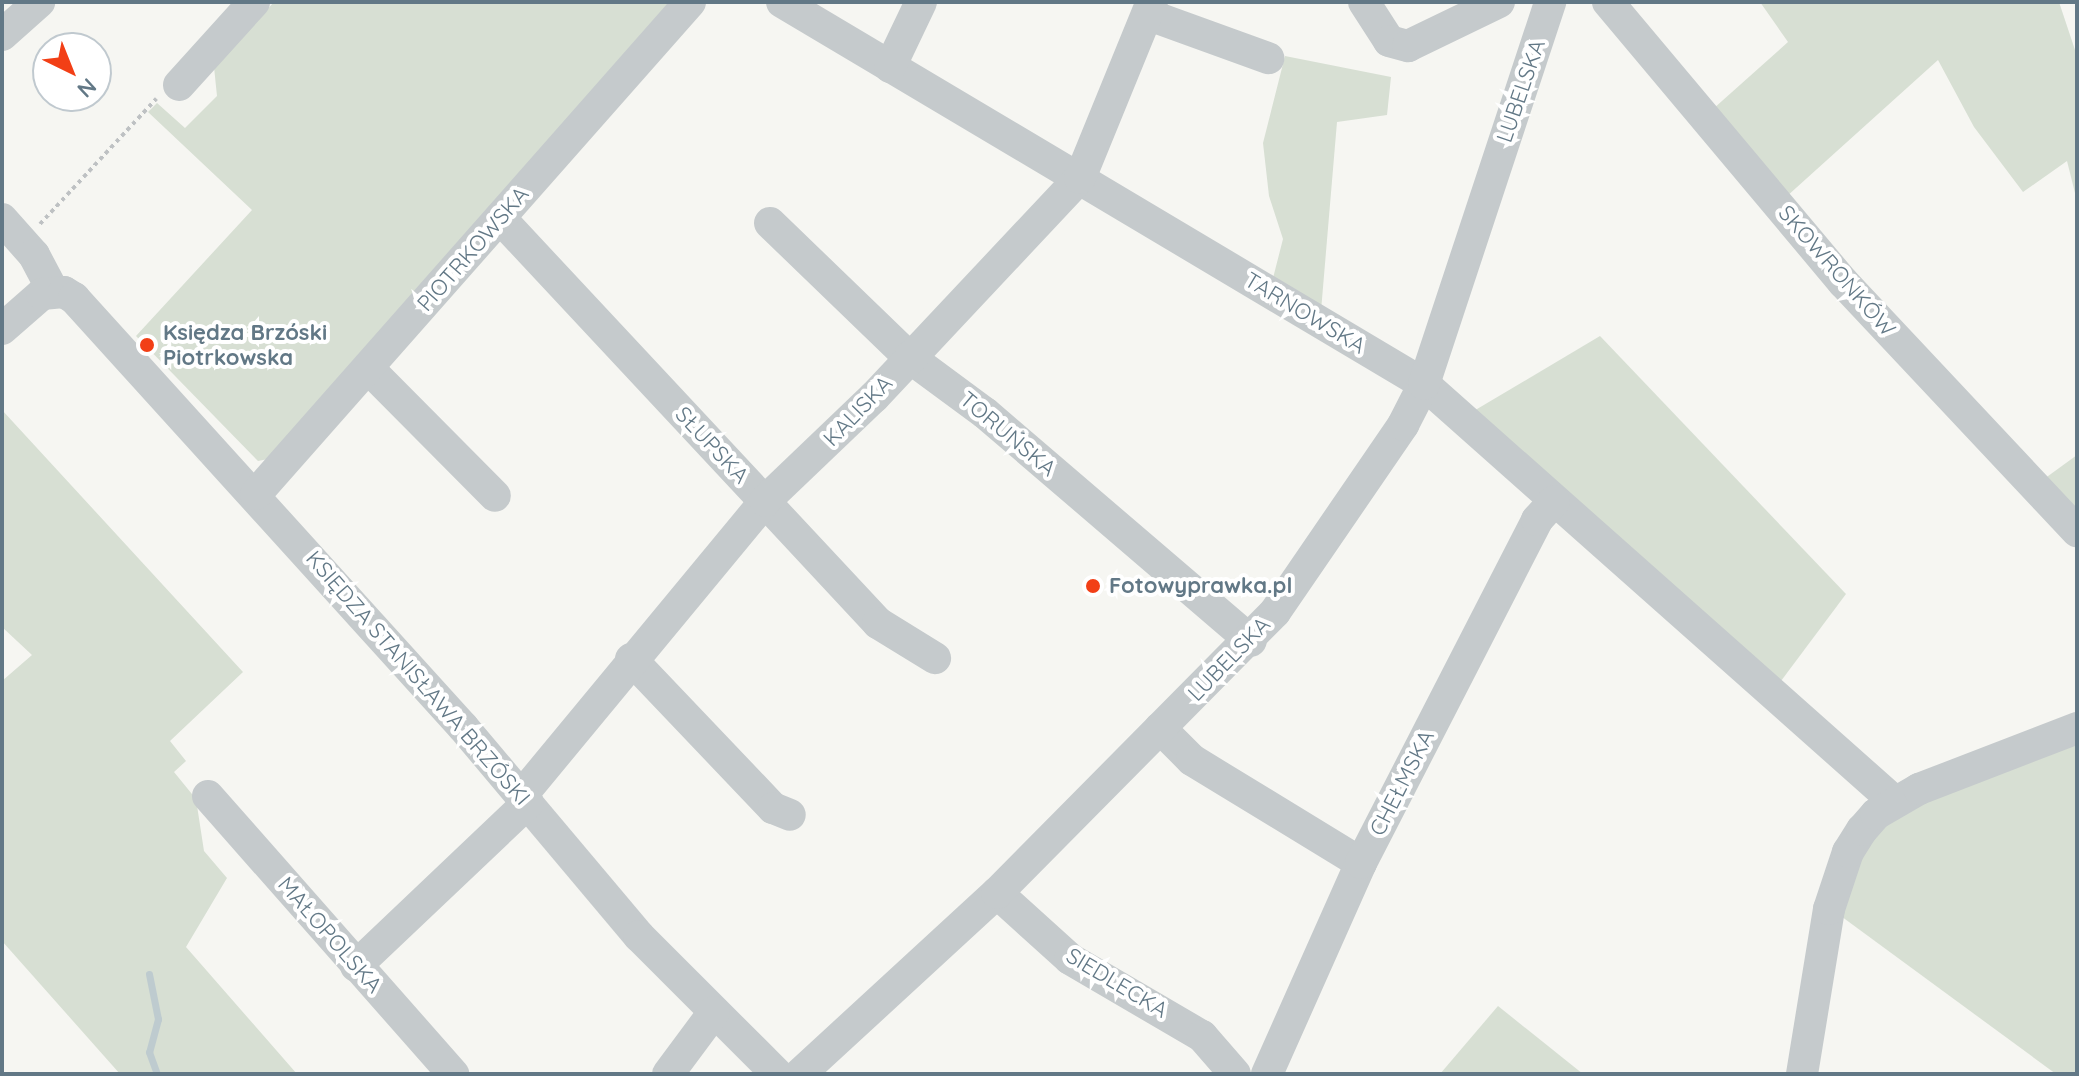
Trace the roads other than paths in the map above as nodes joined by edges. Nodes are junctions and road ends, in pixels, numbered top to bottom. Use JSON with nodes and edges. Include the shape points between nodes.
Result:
{"nodes":[{"id":1,"x":39,"y":2,"type":"edge"},
{"id":2,"x":254,"y":2,"type":"edge"},
{"id":3,"x":690,"y":2,"type":"edge"},
{"id":4,"x":782,"y":2,"type":"edge"},
{"id":5,"x":921,"y":2,"type":"edge"},
{"id":6,"x":1364,"y":2,"type":"edge"},
{"id":7,"x":1499,"y":2,"type":"edge"},
{"id":8,"x":1550,"y":2,"type":"edge"},
{"id":9,"x":1608,"y":2,"type":"edge"},
{"id":10,"x":1150,"y":8,"type":"edge"},
{"id":11,"x":2,"y":35,"type":"edge"},
{"id":12,"x":1268,"y":58,"type":"dead end"},
{"id":13,"x":890,"y":67,"type":"junction"},
{"id":14,"x":179,"y":85,"type":"road end"},
{"id":15,"x":1080,"y":178,"type":"junction"},
{"id":16,"x":500,"y":218,"type":"junction"},
{"id":17,"x":770,"y":223,"type":"dead end"},
{"id":18,"x":12,"y":230,"type":"edge"},
{"id":19,"x":53,"y":291,"type":"junction"},
{"id":20,"x":2,"y":329,"type":"edge"},
{"id":21,"x":909,"y":357,"type":"junction"},
{"id":22,"x":368,"y":368,"type":"junction"},
{"id":23,"x":1424,"y":384,"type":"junction"},
{"id":24,"x":256,"y":494,"type":"junction"},
{"id":25,"x":495,"y":496,"type":"dead end"},
{"id":26,"x":765,"y":501,"type":"junction"},
{"id":27,"x":1554,"y":501,"type":"junction"},
{"id":28,"x":2077,"y":531,"type":"edge"},
{"id":29,"x":1251,"y":641,"type":"junction"},
{"id":30,"x":935,"y":658,"type":"dead end"},
{"id":31,"x":631,"y":659,"type":"junction"},
{"id":32,"x":1160,"y":728,"type":"junction"},
{"id":33,"x":2077,"y":728,"type":"edge"},
{"id":34,"x":208,"y":796,"type":"dead end"},
{"id":35,"x":525,"y":799,"type":"junction"},
{"id":36,"x":1895,"y":802,"type":"junction"},
{"id":37,"x":790,"y":815,"type":"dead end"},
{"id":38,"x":1361,"y":863,"type":"junction"},
{"id":39,"x":997,"y":893,"type":"junction"},
{"id":40,"x":356,"y":966,"type":"junction"},
{"id":41,"x":714,"y":1012,"type":"junction"},
{"id":42,"x":453,"y":1074,"type":"edge"},
{"id":43,"x":668,"y":1074,"type":"edge"},
{"id":44,"x":777,"y":1074,"type":"edge"},
{"id":45,"x":800,"y":1074,"type":"edge"},
{"id":46,"x":1235,"y":1074,"type":"edge"},
{"id":47,"x":1267,"y":1074,"type":"edge"},
{"id":48,"x":1802,"y":1074,"type":"edge"}],
"edges":[{"from":1,"to":11,"type":"street"},
{"from":2,"to":14,"type":"street"},
{"from":3,"to":16,"type":"street","name":"PIOTRKOWSKA"},
{"from":4,"to":13,"type":"street","name":"TARNOWSKA"},
{"from":5,"to":13,"type":"street"},
{"from":6,"to":7,"type":"street","via":[[1389,41],[1408,46]]},
{"from":8,"to":23,"type":"street","name":"LUBELSKA"},
{"from":9,"to":28,"type":"street","name":"SKOWRONKÓW","via":[[1843,282]]},
{"from":10,"to":12,"type":"street"},
{"from":10,"to":15,"type":"street","name":"KALISKA"},
{"from":13,"to":15,"type":"street","name":"TARNOWSKA"},
{"from":15,"to":21,"type":"street","name":"KALISKA"},
{"from":15,"to":23,"type":"street","name":"TARNOWSKA"},
{"from":16,"to":22,"type":"street","name":"PIOTRKOWSKA"},
{"from":16,"to":26,"type":"street","name":"SŁUPSKA"},
{"from":17,"to":21,"type":"street","name":"TORUŃSKA"},
{"from":18,"to":19,"type":"street","name":"KSIĘDZA STANISŁAWA BRZÓSKI"},
{"from":19,"to":20,"type":"street","via":[[33,300]]},
{"from":19,"to":24,"type":"street","name":"KSIĘDZA STANISŁAWA BRZÓSKI","via":[[74,298]]},
{"from":21,"to":26,"type":"street","name":"KALISKA"},
{"from":21,"to":29,"type":"street","name":"TORUŃSKA","via":[[985,413]]},
{"from":22,"to":24,"type":"street","name":"PIOTRKOWSKA"},
{"from":22,"to":25,"type":"street"},
{"from":23,"to":27,"type":"street","name":"TARNOWSKA"},
{"from":23,"to":29,"type":"street","name":"LUBELSKA","via":[[1403,425]]},
{"from":24,"to":35,"type":"street","name":"KSIĘDZA STANISŁAWA BRZÓSKI"},
{"from":26,"to":30,"type":"street","name":"SŁUPSKA","via":[[878,623]]},
{"from":26,"to":31,"type":"street","name":"KALISKA"},
{"from":27,"to":36,"type":"street","name":"TARNOWSKA"},
{"from":27,"to":38,"type":"street","name":"CHEŁMSKA","via":[[1537,520]]},
{"from":29,"to":32,"type":"street","name":"LUBELSKA"},
{"from":31,"to":35,"type":"street","name":"KALISKA"},
{"from":31,"to":37,"type":"street","via":[[773,808]]},
{"from":32,"to":38,"type":"street","via":[[1192,760]]},
{"from":32,"to":39,"type":"street","name":"LUBELSKA"},
{"from":33,"to":36,"type":"street"},
{"from":34,"to":40,"type":"street","name":"MAŁOPOLSKA"},
{"from":35,"to":40,"type":"street","name":"KALISKA"},
{"from":35,"to":41,"type":"street","name":"KSIĘDZA STANISŁAWA BRZÓSKI","via":[[639,936]]},
{"from":36,"to":48,"type":"street","via":[[1876,814],[1848,852],[1829,909]]},
{"from":38,"to":47,"type":"street","name":"CHEŁMSKA"},
{"from":39,"to":45,"type":"street","name":"LUBELSKA"},
{"from":39,"to":46,"type":"street","name":"SIEDLECKA","via":[[1078,964],[1202,1036]]},
{"from":40,"to":42,"type":"street","name":"MAŁOPOLSKA"},
{"from":41,"to":43,"type":"street"},
{"from":41,"to":44,"type":"street","name":"KSIĘDZA STANISŁAWA BRZÓSKI"}]}
